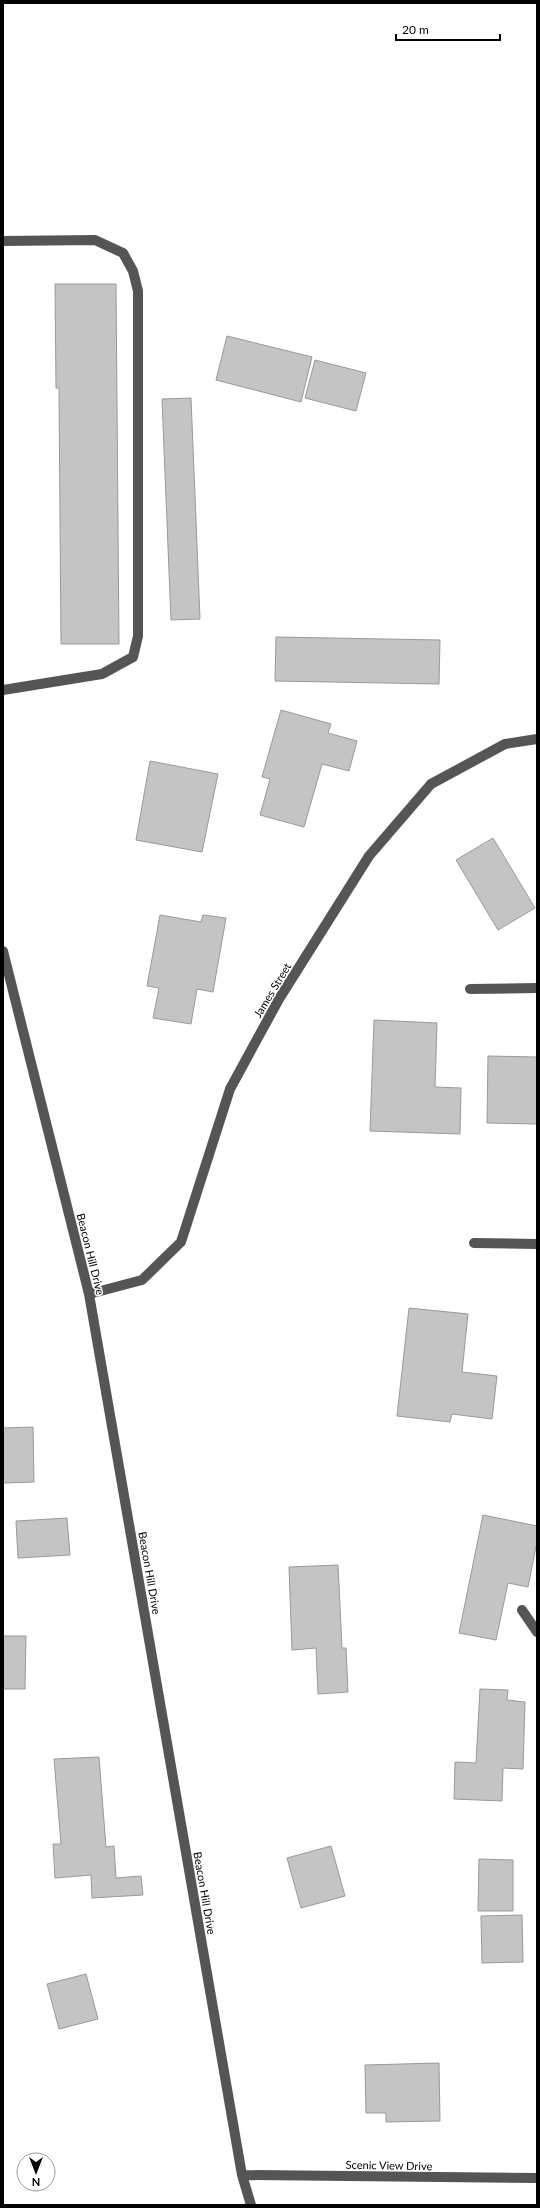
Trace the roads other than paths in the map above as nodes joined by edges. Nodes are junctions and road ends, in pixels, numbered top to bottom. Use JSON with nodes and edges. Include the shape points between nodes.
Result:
{"nodes":[{"id":1,"x":3,"y":241,"type":"edge"},
{"id":2,"x":3,"y":690,"type":"edge"},
{"id":3,"x":537,"y":739,"type":"edge"},
{"id":4,"x":3,"y":951,"type":"edge"},
{"id":5,"x":537,"y":988,"type":"edge"},
{"id":6,"x":470,"y":989,"type":"dead end"},
{"id":7,"x":474,"y":1243,"type":"dead end"},
{"id":8,"x":537,"y":1244,"type":"edge"},
{"id":9,"x":89,"y":1294,"type":"junction"},
{"id":10,"x":522,"y":1610,"type":"dead end"},
{"id":11,"x":537,"y":1632,"type":"edge"},
{"id":12,"x":242,"y":2175,"type":"junction"},
{"id":13,"x":537,"y":2178,"type":"edge"},
{"id":14,"x":251,"y":2205,"type":"edge"}],
"edges":[{"from":1,"to":2,"type":"street","via":[[96,240],[123,252],[133,271],[138,291],[138,636],[133,657],[102,674]]},
{"from":3,"to":9,"type":"street","name":"James Street","via":[[505,744],[432,784],[369,856],[279,999],[230,1089],[181,1242],[142,1280]]},
{"from":4,"to":9,"type":"street","name":"Beacon Hill Drive"},
{"from":5,"to":6,"type":"street"},
{"from":7,"to":8,"type":"street"},
{"from":9,"to":12,"type":"street","name":"Beacon Hill Drive"},
{"from":10,"to":11,"type":"street"},
{"from":12,"to":13,"type":"street","name":"Scenic View Drive"},
{"from":12,"to":14,"type":"street","name":"Beacon Hill Drive"}]}
